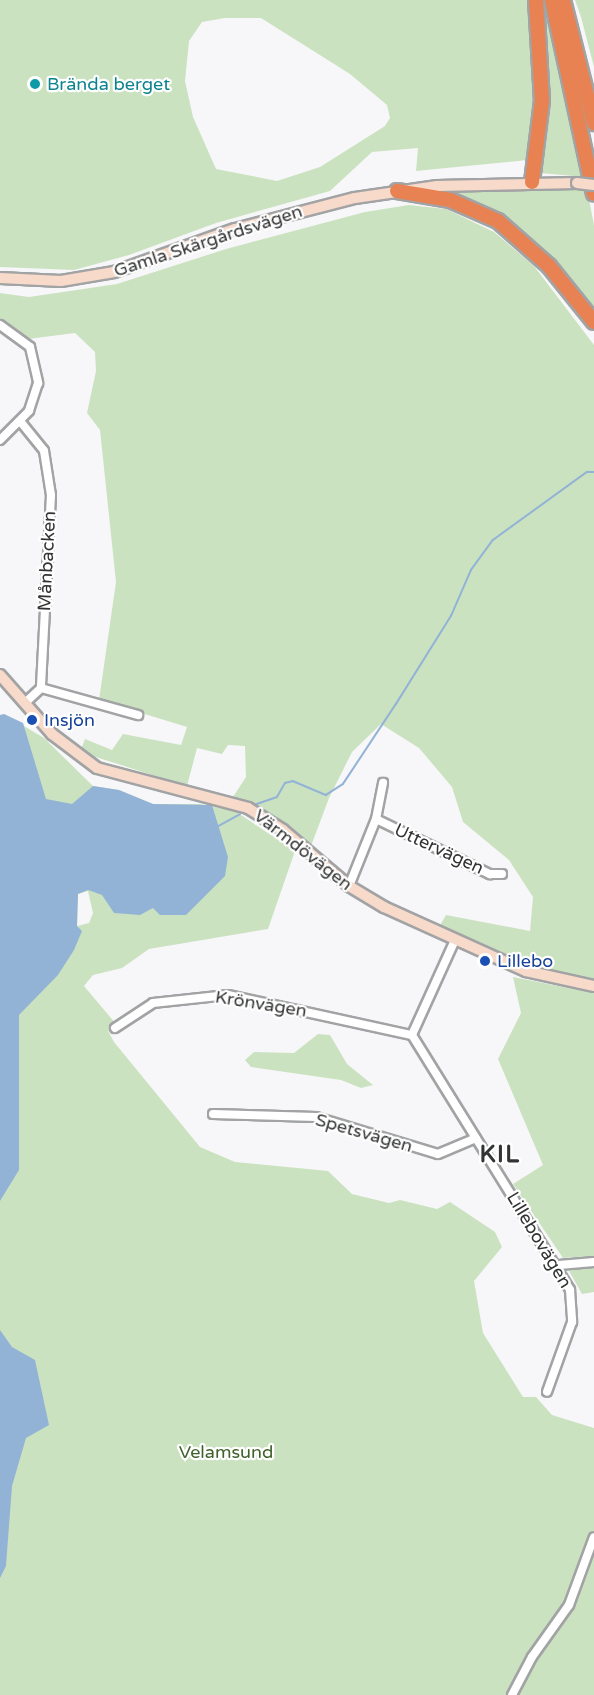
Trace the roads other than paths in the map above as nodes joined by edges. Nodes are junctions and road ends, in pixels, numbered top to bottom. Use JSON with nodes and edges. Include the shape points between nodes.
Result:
{"nodes":[{"id":1,"x":536,"y":0,"type":"edge"},
{"id":2,"x":552,"y":0,"type":"edge"},
{"id":3,"x":563,"y":0,"type":"edge"},
{"id":4,"x":594,"y":123,"type":"edge"},
{"id":5,"x":532,"y":182,"type":"junction"},
{"id":6,"x":594,"y":184,"type":"edge"},
{"id":7,"x":397,"y":191,"type":"junction"},
{"id":8,"x":594,"y":194,"type":"edge"},
{"id":9,"x":0,"y":279,"type":"edge"},
{"id":10,"x":594,"y":322,"type":"edge"},
{"id":11,"x":0,"y":325,"type":"edge"},
{"id":12,"x":20,"y":421,"type":"junction"},
{"id":13,"x":0,"y":440,"type":"edge"},
{"id":14,"x":0,"y":676,"type":"edge"},
{"id":15,"x":41,"y":688,"type":"junction"},
{"id":16,"x":25,"y":703,"type":"junction"},
{"id":17,"x":138,"y":715,"type":"dead end"},
{"id":18,"x":382,"y":783,"type":"dead end"},
{"id":19,"x":376,"y":819,"type":"junction"},
{"id":20,"x":502,"y":874,"type":"dead end"},
{"id":21,"x":349,"y":886,"type":"junction"},
{"id":22,"x":455,"y":940,"type":"junction"},
{"id":23,"x":594,"y":986,"type":"edge"},
{"id":24,"x":116,"y":1028,"type":"dead end"},
{"id":25,"x":412,"y":1035,"type":"junction"},
{"id":26,"x":213,"y":1114,"type":"dead end"},
{"id":27,"x":476,"y":1138,"type":"junction"},
{"id":28,"x":594,"y":1262,"type":"edge"},
{"id":29,"x":559,"y":1265,"type":"junction"},
{"id":30,"x":546,"y":1392,"type":"dead end"},
{"id":31,"x":594,"y":1537,"type":"edge"},
{"id":32,"x":512,"y":1695,"type":"edge"}],
"edges":[{"from":1,"to":5,"type":"highway","via":[[542,101]]},
{"from":2,"to":8,"type":"highway"},
{"from":3,"to":4,"type":"highway"},
{"from":5,"to":6,"type":"main road","name":"Gamla Skärgårdsvägen","bridge":true},
{"from":5,"to":7,"type":"main road","name":"Gamla Skärgårdsvägen"},
{"from":7,"to":9,"type":"main road","name":"Gamla Skärgårdsvägen","via":[[272,218],[98,276],[62,281]]},
{"from":7,"to":10,"type":"highway","via":[[450,200],[498,221],[549,266]]},
{"from":11,"to":12,"type":"street","via":[[30,346],[37,364],[36,395]]},
{"from":12,"to":13,"type":"street"},
{"from":12,"to":15,"type":"street","name":"Månbacken","via":[[40,442],[50,480]]},
{"from":14,"to":16,"type":"main road","name":"Värmdövägen"},
{"from":15,"to":16,"type":"street"},
{"from":15,"to":17,"type":"street"},
{"from":16,"to":21,"type":"main road","name":"Värmdövägen","via":[[86,761],[110,773],[248,808],[283,830]]},
{"from":18,"to":19,"type":"street","name":"Uttervägen"},
{"from":19,"to":20,"type":"street","name":"Uttervägen","via":[[490,874]]},
{"from":19,"to":21,"type":"street","name":"Uttervägen"},
{"from":21,"to":22,"type":"main road","name":"Värmdövägen"},
{"from":22,"to":23,"type":"main road","name":"Värmdövägen","via":[[526,971]]},
{"from":22,"to":25,"type":"street"},
{"from":24,"to":25,"type":"street","name":"Krönvägen","via":[[153,1003],[228,995]]},
{"from":25,"to":27,"type":"street","name":"Lillebovägen"},
{"from":26,"to":27,"type":"street","name":"Spetsvägen","via":[[316,1117],[438,1154],[458,1149]]},
{"from":27,"to":29,"type":"street","name":"Lillebovägen"},
{"from":28,"to":29,"type":"street"},
{"from":29,"to":30,"type":"street","name":"Lillebovägen","via":[[573,1300],[572,1322]]},
{"from":31,"to":32,"type":"street","via":[[565,1612],[532,1657]]}]}
